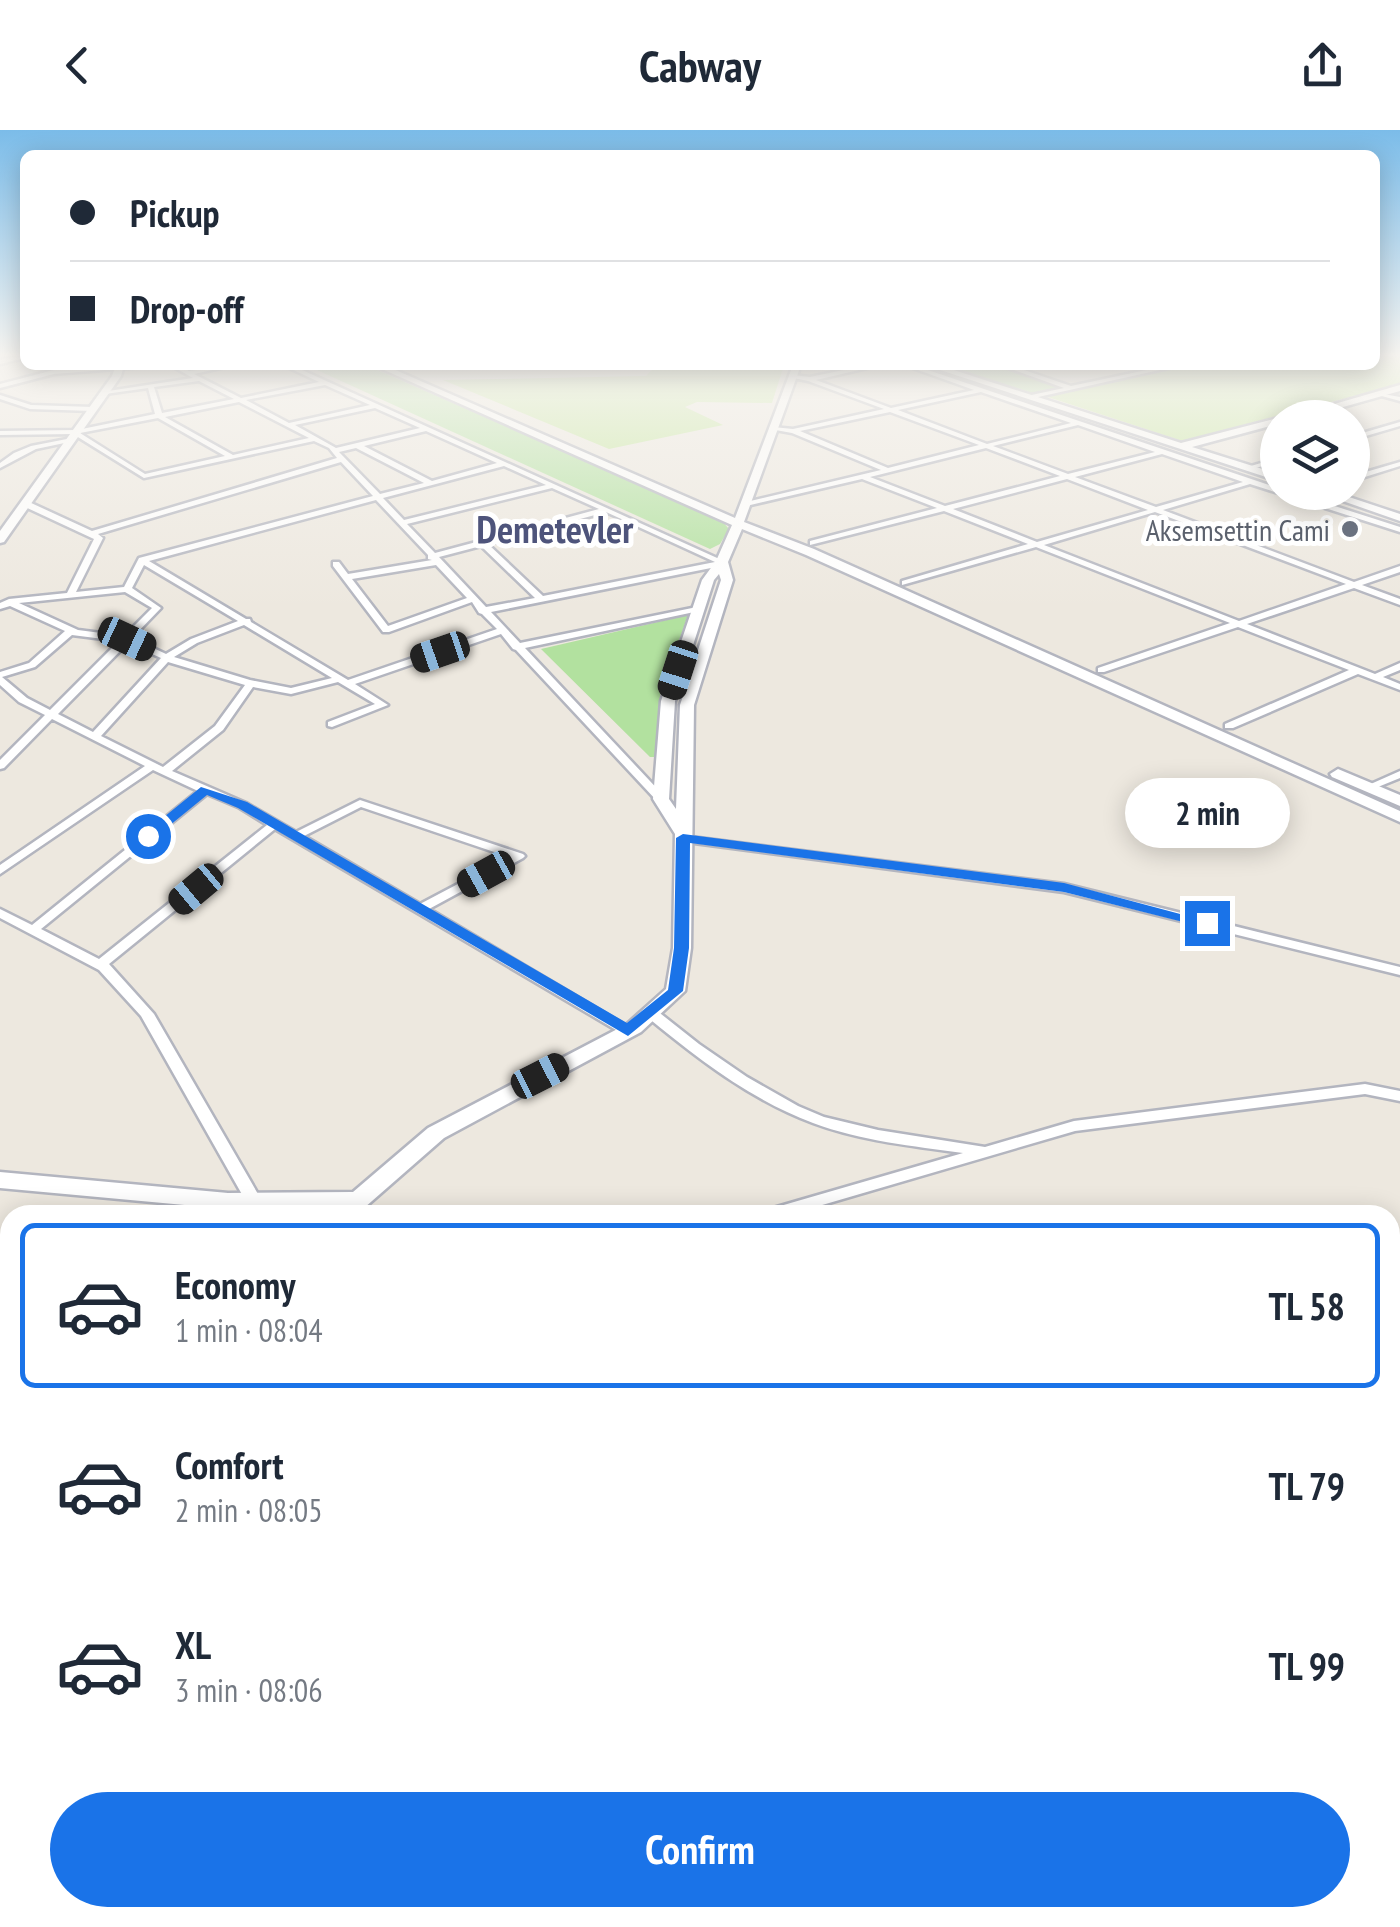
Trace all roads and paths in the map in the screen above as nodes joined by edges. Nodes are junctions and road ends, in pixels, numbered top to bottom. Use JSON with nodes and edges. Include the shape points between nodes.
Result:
{"nodes":[{"id":1,"x":57,"y":440,"type":"edge"},
{"id":2,"x":72,"y":440,"type":"edge"},
{"id":3,"x":83,"y":440,"type":"edge"},
{"id":4,"x":200,"y":440,"type":"edge"},
{"id":5,"x":311,"y":440,"type":"edge"},
{"id":6,"x":316,"y":440,"type":"edge"},
{"id":7,"x":383,"y":440,"type":"edge"},
{"id":8,"x":451,"y":440,"type":"edge"},
{"id":9,"x":560,"y":440,"type":"edge"},
{"id":10,"x":569,"y":440,"type":"edge"},
{"id":11,"x":769,"y":440,"type":"edge"},
{"id":12,"x":815,"y":440,"type":"edge"},
{"id":13,"x":969,"y":440,"type":"edge"},
{"id":14,"x":1012,"y":440,"type":"edge"},
{"id":15,"x":1124,"y":440,"type":"edge"},
{"id":16,"x":1160,"y":440,"type":"edge"},
{"id":17,"x":1208,"y":440,"type":"edge"},
{"id":18,"x":358,"y":446,"type":"junction"},
{"id":19,"x":986,"y":446,"type":"junction"},
{"id":20,"x":1182,"y":447,"type":"junction"},
{"id":21,"x":1160,"y":452,"type":"junction"},
{"id":22,"x":338,"y":455,"type":"junction"},
{"id":23,"x":232,"y":458,"type":"junction"},
{"id":24,"x":503,"y":464,"type":"junction"},
{"id":25,"x":1400,"y":464,"type":"edge"},
{"id":26,"x":1260,"y":465,"type":"edge"},
{"id":27,"x":0,"y":466,"type":"edge"},
{"id":28,"x":1248,"y":468,"type":"junction"},
{"id":29,"x":889,"y":470,"type":"junction"},
{"id":30,"x":1260,"y":472,"type":"edge"},
{"id":31,"x":1370,"y":473,"type":"edge"},
{"id":32,"x":864,"y":477,"type":"junction"},
{"id":33,"x":1064,"y":478,"type":"junction"},
{"id":34,"x":1260,"y":480,"type":"edge"},
{"id":35,"x":429,"y":482,"type":"junction"},
{"id":36,"x":1249,"y":482,"type":"junction"},
{"id":37,"x":553,"y":486,"type":"junction"},
{"id":38,"x":1260,"y":486,"type":"edge"},
{"id":39,"x":375,"y":495,"type":"junction"},
{"id":40,"x":26,"y":504,"type":"junction"},
{"id":41,"x":946,"y":508,"type":"junction"},
{"id":42,"x":1370,"y":508,"type":"edge"},
{"id":43,"x":1400,"y":508,"type":"edge"},
{"id":44,"x":606,"y":510,"type":"junction"},
{"id":45,"x":1338,"y":510,"type":"edge"},
{"id":46,"x":1350,"y":510,"type":"edge"},
{"id":47,"x":1150,"y":511,"type":"junction"},
{"id":48,"x":1344,"y":512,"type":"junction"},
{"id":49,"x":1385,"y":513,"type":"junction"},
{"id":50,"x":742,"y":514,"type":"junction"},
{"id":51,"x":1400,"y":518,"type":"edge"},
{"id":52,"x":0,"y":520,"type":"edge"},
{"id":53,"x":14,"y":520,"type":"junction"},
{"id":54,"x":401,"y":523,"type":"junction"},
{"id":55,"x":1400,"y":530,"type":"edge"},
{"id":56,"x":90,"y":534,"type":"junction"},
{"id":57,"x":0,"y":538,"type":"edge"},
{"id":58,"x":482,"y":543,"type":"junction"},
{"id":59,"x":813,"y":543,"type":"junction"},
{"id":60,"x":1036,"y":544,"type":"junction"},
{"id":61,"x":142,"y":560,"type":"junction"},
{"id":62,"x":434,"y":560,"type":"junction"},
{"id":63,"x":722,"y":562,"type":"junction"},
{"id":64,"x":336,"y":564,"type":"dead end"},
{"id":65,"x":1400,"y":569,"type":"edge"},
{"id":66,"x":346,"y":578,"type":"junction"},
{"id":67,"x":905,"y":583,"type":"junction"},
{"id":68,"x":1353,"y":585,"type":"junction"},
{"id":69,"x":127,"y":590,"type":"junction"},
{"id":70,"x":71,"y":594,"type":"junction"},
{"id":71,"x":542,"y":599,"type":"junction"},
{"id":72,"x":472,"y":600,"type":"junction"},
{"id":73,"x":1400,"y":602,"type":"edge"},
{"id":74,"x":3,"y":603,"type":"edge"},
{"id":75,"x":699,"y":608,"type":"junction"},
{"id":76,"x":482,"y":610,"type":"junction"},
{"id":77,"x":247,"y":621,"type":"junction"},
{"id":78,"x":1242,"y":622,"type":"junction"},
{"id":79,"x":501,"y":630,"type":"junction"},
{"id":80,"x":72,"y":631,"type":"junction"},
{"id":81,"x":127,"y":639,"type":"junction"},
{"id":82,"x":516,"y":647,"type":"junction"},
{"id":83,"x":167,"y":657,"type":"junction"},
{"id":84,"x":1400,"y":666,"type":"edge"},
{"id":85,"x":1101,"y":670,"type":"junction"},
{"id":86,"x":1358,"y":670,"type":"junction"},
{"id":87,"x":0,"y":677,"type":"edge"},
{"id":88,"x":1375,"y":677,"type":"junction"},
{"id":89,"x":344,"y":681,"type":"junction"},
{"id":90,"x":251,"y":683,"type":"junction"},
{"id":91,"x":1400,"y":687,"type":"edge"},
{"id":92,"x":52,"y":714,"type":"junction"},
{"id":93,"x":332,"y":724,"type":"dead end"},
{"id":94,"x":1228,"y":726,"type":"junction"},
{"id":95,"x":96,"y":735,"type":"junction"},
{"id":96,"x":0,"y":766,"type":"edge"},
{"id":97,"x":158,"y":769,"type":"junction"},
{"id":98,"x":1400,"y":774,"type":"edge"},
{"id":99,"x":1369,"y":788,"type":"junction"},
{"id":100,"x":206,"y":790,"type":"junction"},
{"id":101,"x":661,"y":799,"type":"junction"},
{"id":102,"x":1400,"y":801,"type":"edge"},
{"id":103,"x":1400,"y":817,"type":"edge"},
{"id":104,"x":275,"y":824,"type":"junction"},
{"id":105,"x":296,"y":836,"type":"junction"},
{"id":106,"x":683,"y":836,"type":"junction"},
{"id":107,"x":0,"y":870,"type":"edge"},
{"id":108,"x":420,"y":910,"type":"junction"},
{"id":109,"x":0,"y":913,"type":"edge"},
{"id":110,"x":33,"y":930,"type":"junction"},
{"id":111,"x":100,"y":965,"type":"junction"},
{"id":112,"x":1400,"y":971,"type":"edge"},
{"id":113,"x":651,"y":1013,"type":"junction"},
{"id":114,"x":628,"y":1031,"type":"junction"},
{"id":115,"x":1400,"y":1096,"type":"edge"},
{"id":116,"x":987,"y":1152,"type":"junction"},
{"id":117,"x":0,"y":1180,"type":"edge"},
{"id":118,"x":254,"y":1201,"type":"junction"},
{"id":119,"x":318,"y":1205,"type":"edge"},
{"id":120,"x":352,"y":1205,"type":"edge"},
{"id":121,"x":804,"y":1205,"type":"edge"}],
"edges":[{"from":1,"to":27,"type":"street"},
{"from":2,"to":40,"type":"street"},
{"from":3,"to":23,"type":"street","via":[[144,476]]},
{"from":4,"to":23,"type":"street"},
{"from":5,"to":23,"type":"street"},
{"from":6,"to":22,"type":"street"},
{"from":7,"to":18,"type":"street"},
{"from":8,"to":24,"type":"street"},
{"from":9,"to":50,"type":"street"},
{"from":10,"to":50,"type":"street"},
{"from":11,"to":50,"type":"street"},
{"from":12,"to":29,"type":"street"},
{"from":13,"to":19,"type":"street"},
{"from":14,"to":19,"type":"street"},
{"from":15,"to":21,"type":"street"},
{"from":16,"to":20,"type":"street"},
{"from":17,"to":20,"type":"street"},
{"from":18,"to":22,"type":"street"},
{"from":18,"to":35,"type":"street"},
{"from":19,"to":29,"type":"street"},
{"from":19,"to":33,"type":"street"},
{"from":20,"to":21,"type":"street"},
{"from":20,"to":28,"type":"street"},
{"from":21,"to":33,"type":"street"},
{"from":21,"to":36,"type":"street"},
{"from":22,"to":39,"type":"street"},
{"from":22,"to":56,"type":"street"},
{"from":24,"to":35,"type":"street"},
{"from":24,"to":37,"type":"street"},
{"from":25,"to":31,"type":"street"},
{"from":26,"to":28,"type":"street"},
{"from":28,"to":30,"type":"street"},
{"from":29,"to":32,"type":"street"},
{"from":32,"to":41,"type":"street"},
{"from":32,"to":50,"type":"street"},
{"from":33,"to":41,"type":"street"},
{"from":33,"to":47,"type":"street"},
{"from":34,"to":36,"type":"street"},
{"from":35,"to":39,"type":"street"},
{"from":36,"to":38,"type":"street"},
{"from":36,"to":47,"type":"street"},
{"from":37,"to":44,"type":"street"},
{"from":37,"to":54,"type":"street"},
{"from":39,"to":54,"type":"street"},
{"from":39,"to":61,"type":"street"},
{"from":40,"to":53,"type":"street"},
{"from":40,"to":56,"type":"street"},
{"from":41,"to":59,"type":"street"},
{"from":41,"to":60,"type":"street"},
{"from":42,"to":49,"type":"street"},
{"from":43,"to":49,"type":"street"},
{"from":44,"to":58,"type":"street"},
{"from":44,"to":63,"type":"street"},
{"from":45,"to":48,"type":"street"},
{"from":46,"to":48,"type":"street"},
{"from":47,"to":60,"type":"street"},
{"from":47,"to":68,"type":"street"},
{"from":48,"to":55,"type":"street"},
{"from":49,"to":51,"type":"street"},
{"from":50,"to":59,"type":"street"},
{"from":50,"to":63,"type":"street"},
{"from":50,"to":103,"type":"street","via":[[810,552]]},
{"from":52,"to":53,"type":"street"},
{"from":53,"to":57,"type":"street"},
{"from":54,"to":62,"type":"street"},
{"from":56,"to":70,"type":"street","via":[[99,538]]},
{"from":58,"to":62,"type":"street"},
{"from":58,"to":71,"type":"street"},
{"from":59,"to":67,"type":"street"},
{"from":60,"to":67,"type":"street"},
{"from":60,"to":78,"type":"street"},
{"from":61,"to":69,"type":"street"},
{"from":61,"to":77,"type":"street"},
{"from":62,"to":66,"type":"street"},
{"from":62,"to":72,"type":"street"},
{"from":63,"to":71,"type":"street"},
{"from":63,"to":75,"type":"street"},
{"from":63,"to":106,"type":"street","via":[[728,580],[687,705]]},
{"from":64,"to":66,"type":"street"},
{"from":65,"to":68,"type":"street"},
{"from":66,"to":72,"type":"street","via":[[386,630]]},
{"from":67,"to":85,"type":"street"},
{"from":68,"to":73,"type":"street"},
{"from":68,"to":78,"type":"street"},
{"from":69,"to":70,"type":"street"},
{"from":69,"to":81,"type":"street","via":[[157,608]]},
{"from":70,"to":74,"type":"street"},
{"from":71,"to":76,"type":"street"},
{"from":72,"to":76,"type":"street"},
{"from":74,"to":80,"type":"street"},
{"from":75,"to":82,"type":"street"},
{"from":75,"to":101,"type":"street","via":[[668,701]]},
{"from":76,"to":79,"type":"street"},
{"from":77,"to":83,"type":"street"},
{"from":77,"to":89,"type":"street"},
{"from":78,"to":85,"type":"street"},
{"from":78,"to":86,"type":"street"},
{"from":79,"to":82,"type":"street"},
{"from":79,"to":89,"type":"street"},
{"from":80,"to":81,"type":"street"},
{"from":80,"to":87,"type":"street","via":[[32,665]]},
{"from":81,"to":83,"type":"street"},
{"from":81,"to":92,"type":"street"},
{"from":82,"to":101,"type":"street"},
{"from":83,"to":90,"type":"street"},
{"from":83,"to":95,"type":"street"},
{"from":84,"to":88,"type":"street"},
{"from":85,"to":94,"type":"street"},
{"from":86,"to":88,"type":"street"},
{"from":86,"to":94,"type":"street"},
{"from":87,"to":92,"type":"street","via":[[23,700]]},
{"from":88,"to":91,"type":"street"},
{"from":89,"to":90,"type":"street","via":[[292,691]]},
{"from":89,"to":93,"type":"street","via":[[383,704]]},
{"from":90,"to":97,"type":"street","via":[[219,728]]},
{"from":92,"to":95,"type":"street"},
{"from":92,"to":96,"type":"street"},
{"from":94,"to":99,"type":"street"},
{"from":95,"to":97,"type":"street"},
{"from":97,"to":100,"type":"street"},
{"from":97,"to":107,"type":"street"},
{"from":98,"to":99,"type":"street"},
{"from":99,"to":102,"type":"street"},
{"from":100,"to":104,"type":"street"},
{"from":100,"to":110,"type":"street"},
{"from":101,"to":106,"type":"street"},
{"from":104,"to":105,"type":"street"},
{"from":104,"to":111,"type":"street"},
{"from":105,"to":108,"type":"street"},
{"from":105,"to":108,"type":"street","via":[[360,803],[519,856]]},
{"from":106,"to":112,"type":"street","via":[[1064,888]]},
{"from":106,"to":113,"type":"street","via":[[676,991]]},
{"from":108,"to":114,"type":"street"},
{"from":109,"to":110,"type":"street"},
{"from":110,"to":111,"type":"street"},
{"from":111,"to":118,"type":"street","via":[[147,1014]]},
{"from":113,"to":114,"type":"street"},
{"from":113,"to":116,"type":"street","via":[[767,1095],[841,1127]]},
{"from":114,"to":120,"type":"street","via":[[436,1133]]},
{"from":115,"to":116,"type":"street","via":[[1365,1090],[1074,1126]]},
{"from":116,"to":121,"type":"street"},
{"from":117,"to":118,"type":"street"},
{"from":118,"to":119,"type":"street"}]}
